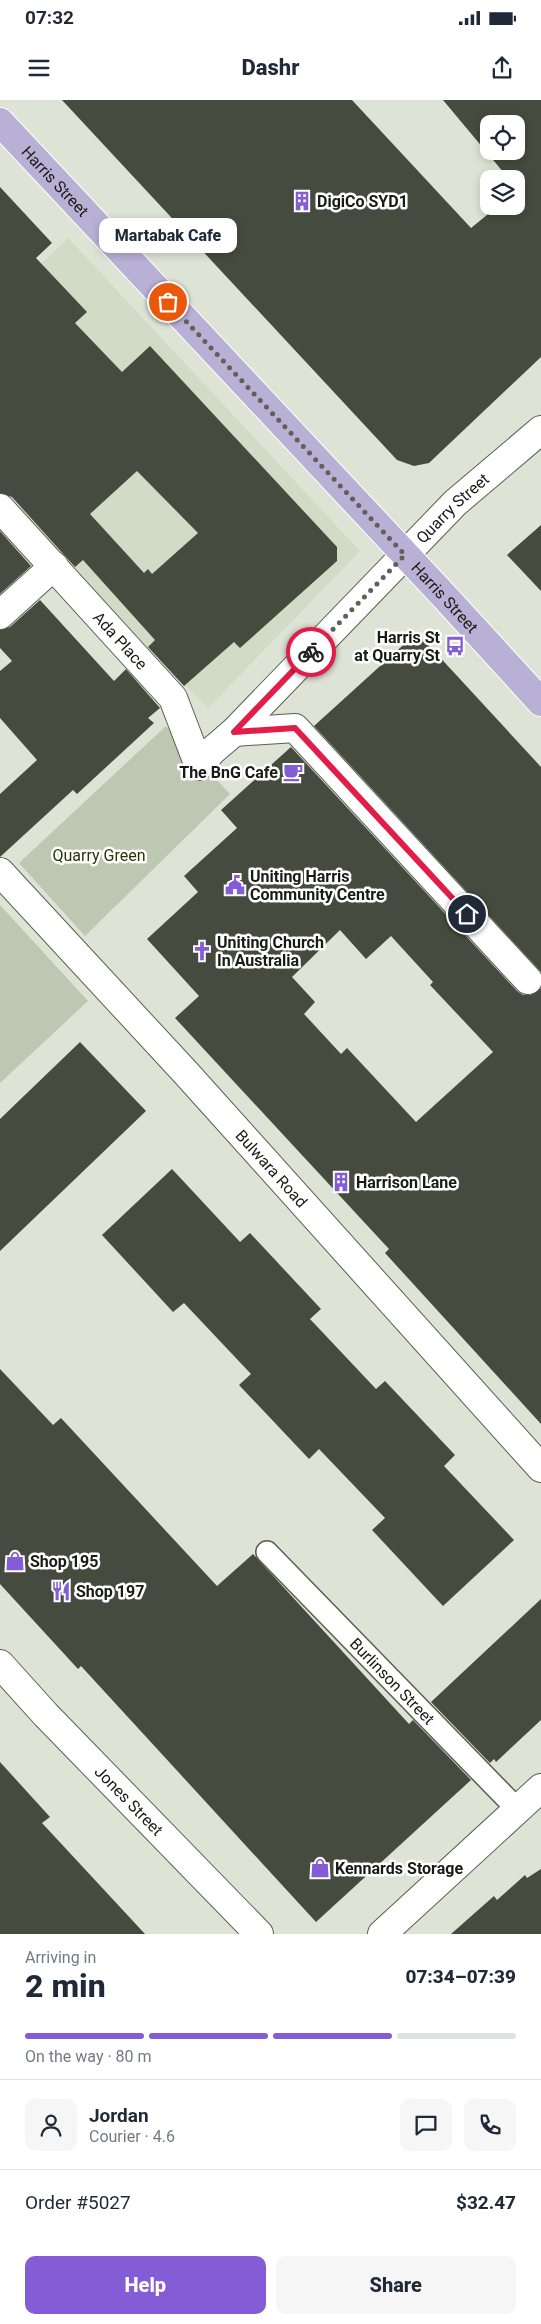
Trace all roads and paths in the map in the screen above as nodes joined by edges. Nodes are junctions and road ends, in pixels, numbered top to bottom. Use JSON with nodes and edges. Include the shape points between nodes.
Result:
{"nodes":[{"id":1,"x":0,"y":122,"type":"edge"},
{"id":2,"x":541,"y":430,"type":"edge"},
{"id":3,"x":0,"y":508,"type":"edge"},
{"id":4,"x":405,"y":555,"type":"junction"},
{"id":5,"x":54,"y":566,"type":"junction"},
{"id":6,"x":0,"y":615,"type":"edge"},
{"id":7,"x":541,"y":702,"type":"edge"},
{"id":8,"x":217,"y":747,"type":"junction"},
{"id":9,"x":0,"y":872,"type":"edge"},
{"id":10,"x":528,"y":980,"type":"dead end"},
{"id":11,"x":541,"y":1468,"type":"edge"},
{"id":12,"x":268,"y":1552,"type":"dead end"},
{"id":13,"x":0,"y":1664,"type":"edge"},
{"id":14,"x":541,"y":1788,"type":"edge"},
{"id":15,"x":518,"y":1809,"type":"junction"},
{"id":16,"x":259,"y":1934,"type":"edge"},
{"id":17,"x":382,"y":1934,"type":"edge"}],
"edges":[{"from":1,"to":4,"type":"main road","name":"Harris Street"},
{"from":2,"to":4,"type":"street","name":"Quarry Street","via":[[455,504]]},
{"from":3,"to":5,"type":"street","name":"Ada Place"},
{"from":4,"to":7,"type":"main road","name":"Harris Street"},
{"from":4,"to":8,"type":"street","name":"Quarry Street"},
{"from":5,"to":6,"type":"street"},
{"from":5,"to":8,"type":"street","name":"Ada Place","via":[[173,698],[199,766]]},
{"from":8,"to":10,"type":"street","via":[[295,728]]},
{"from":9,"to":11,"type":"street","name":"Bulwara Road","via":[[180,1066]]},
{"from":12,"to":15,"type":"lane","name":"Burlinson Street"},
{"from":13,"to":16,"type":"street","name":"Jones Street"},
{"from":14,"to":15,"type":"street"},
{"from":15,"to":17,"type":"street"}]}
